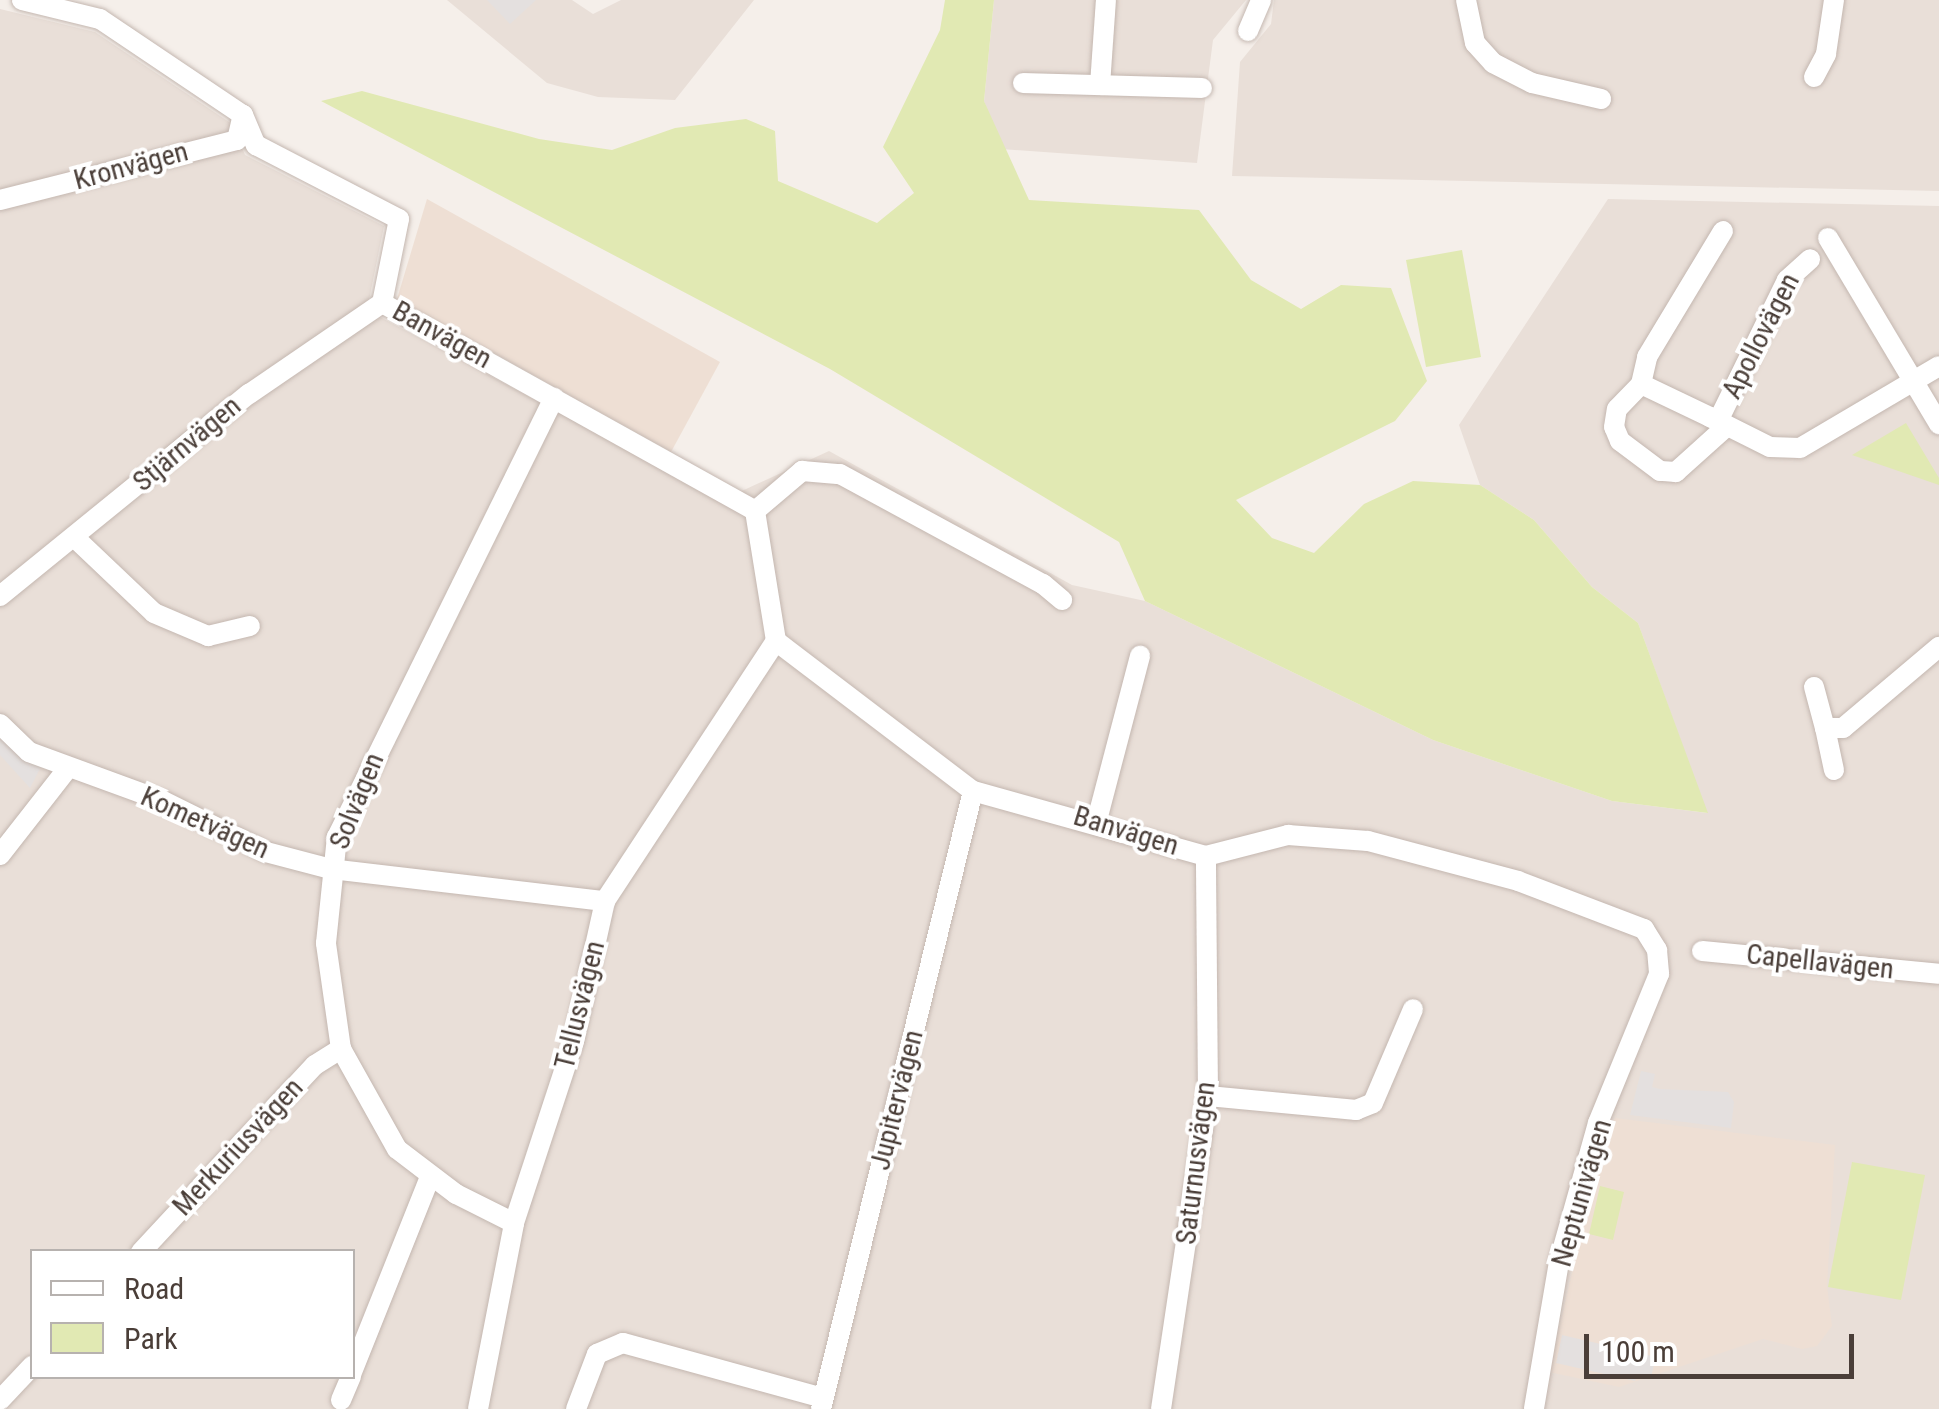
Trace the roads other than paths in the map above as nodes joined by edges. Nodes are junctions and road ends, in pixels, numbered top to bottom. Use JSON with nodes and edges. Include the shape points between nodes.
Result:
{"nodes":[{"id":1,"x":22,"y":0,"type":"edge"},
{"id":2,"x":1106,"y":0,"type":"edge"},
{"id":3,"x":1261,"y":0,"type":"edge"},
{"id":4,"x":1466,"y":0,"type":"edge"},
{"id":5,"x":1834,"y":0,"type":"edge"},
{"id":6,"x":1248,"y":31,"type":"dead end"},
{"id":7,"x":1814,"y":76,"type":"dead end"},
{"id":8,"x":1023,"y":82,"type":"dead end"},
{"id":9,"x":1100,"y":85,"type":"junction"},
{"id":10,"x":1202,"y":88,"type":"dead end"},
{"id":11,"x":1601,"y":99,"type":"dead end"},
{"id":12,"x":243,"y":115,"type":"junction"},
{"id":13,"x":0,"y":200,"type":"edge"},
{"id":14,"x":1723,"y":230,"type":"dead end"},
{"id":15,"x":1828,"y":238,"type":"dead end"},
{"id":16,"x":1810,"y":259,"type":"dead end"},
{"id":17,"x":382,"y":303,"type":"junction"},
{"id":18,"x":1939,"y":366,"type":"edge"},
{"id":19,"x":1912,"y":382,"type":"junction"},
{"id":20,"x":1641,"y":384,"type":"junction"},
{"id":21,"x":554,"y":398,"type":"junction"},
{"id":22,"x":1722,"y":424,"type":"junction"},
{"id":23,"x":1939,"y":424,"type":"edge"},
{"id":24,"x":755,"y":511,"type":"junction"},
{"id":25,"x":74,"y":537,"type":"junction"},
{"id":26,"x":0,"y":596,"type":"edge"},
{"id":27,"x":1062,"y":600,"type":"dead end"},
{"id":28,"x":250,"y":626,"type":"dead end"},
{"id":29,"x":776,"y":641,"type":"junction"},
{"id":30,"x":1939,"y":647,"type":"edge"},
{"id":31,"x":1140,"y":656,"type":"dead end"},
{"id":32,"x":1814,"y":688,"type":"dead end"},
{"id":33,"x":0,"y":724,"type":"edge"},
{"id":34,"x":1825,"y":728,"type":"junction"},
{"id":35,"x":68,"y":768,"type":"junction"},
{"id":36,"x":1834,"y":770,"type":"dead end"},
{"id":37,"x":974,"y":791,"type":"junction"},
{"id":38,"x":1096,"y":820,"type":"junction"},
{"id":39,"x":0,"y":854,"type":"edge"},
{"id":40,"x":1206,"y":856,"type":"junction"},
{"id":41,"x":331,"y":869,"type":"junction"},
{"id":42,"x":605,"y":901,"type":"junction"},
{"id":43,"x":1644,"y":929,"type":"joint"},
{"id":44,"x":1702,"y":951,"type":"dead end"},
{"id":45,"x":1939,"y":974,"type":"edge"},
{"id":46,"x":1412,"y":1009,"type":"dead end"},
{"id":47,"x":341,"y":1049,"type":"junction"},
{"id":48,"x":1208,"y":1096,"type":"junction"},
{"id":49,"x":430,"y":1177,"type":"junction"},
{"id":50,"x":514,"y":1223,"type":"junction"},
{"id":51,"x":144,"y":1249,"type":"edge"},
{"id":52,"x":355,"y":1366,"type":"edge"},
{"id":53,"x":30,"y":1368,"type":"edge"},
{"id":54,"x":350,"y":1379,"type":"edge"},
{"id":55,"x":0,"y":1400,"type":"edge"},
{"id":56,"x":342,"y":1400,"type":"dead end"},
{"id":57,"x":822,"y":1404,"type":"edge"},
{"id":58,"x":478,"y":1409,"type":"edge"},
{"id":59,"x":576,"y":1409,"type":"edge"},
{"id":60,"x":1161,"y":1409,"type":"edge"},
{"id":61,"x":1534,"y":1409,"type":"edge"}],
"edges":[{"from":1,"to":12,"type":"street","name":"Banvägen","via":[[100,19]]},
{"from":2,"to":9,"type":"street"},
{"from":3,"to":6,"type":"street"},
{"from":4,"to":11,"type":"street","via":[[1474,43],[1493,63],[1532,83]]},
{"from":5,"to":7,"type":"street","via":[[1826,54]]},
{"from":8,"to":9,"type":"street"},
{"from":9,"to":10,"type":"street"},
{"from":12,"to":13,"type":"street","name":"Kronvägen","via":[[237,140]]},
{"from":12,"to":17,"type":"street","name":"Banvägen","via":[[256,145],[399,219]]},
{"from":14,"to":20,"type":"street","name":"Apollovägen","via":[[1647,357]]},
{"from":15,"to":19,"type":"street"},
{"from":16,"to":22,"type":"street","name":"Apollovägen","via":[[1787,280]]},
{"from":17,"to":21,"type":"street","name":"Banvägen"},
{"from":17,"to":25,"type":"street","name":"Stjärnvägen","via":[[248,394]]},
{"from":18,"to":19,"type":"street","name":"Apollovägen"},
{"from":19,"to":22,"type":"street","name":"Apollovägen","via":[[1800,448],[1770,447]]},
{"from":19,"to":23,"type":"street"},
{"from":20,"to":22,"type":"street","name":"Apollovägen"},
{"from":20,"to":22,"type":"street","name":"Apollovägen","via":[[1617,409],[1614,427],[1620,442],[1660,471],[1676,472]]},
{"from":21,"to":24,"type":"street","name":"Banvägen"},
{"from":21,"to":41,"type":"street","name":"Solvägen","via":[[345,819]]},
{"from":24,"to":27,"type":"street","via":[[802,472],[840,474]]},
{"from":24,"to":29,"type":"street"},
{"from":25,"to":26,"type":"street","name":"Stjärnvägen"},
{"from":25,"to":28,"type":"street","via":[[154,613],[208,636]]},
{"from":29,"to":37,"type":"street","name":"Banvägen"},
{"from":29,"to":42,"type":"street","name":"Tellusvägen"},
{"from":30,"to":34,"type":"street","via":[[1844,728]]},
{"from":31,"to":38,"type":"street"},
{"from":32,"to":34,"type":"street"},
{"from":33,"to":35,"type":"street","name":"Kometvägen","via":[[29,752]]},
{"from":34,"to":36,"type":"street"},
{"from":35,"to":39,"type":"street"},
{"from":35,"to":41,"type":"street","name":"Kometvägen","via":[[162,801],[266,852]]},
{"from":37,"to":38,"type":"street","name":"Banvägen"},
{"from":37,"to":57,"type":"street","name":"Jupitervägen"},
{"from":38,"to":40,"type":"street","name":"Banvägen"},
{"from":40,"to":43,"type":"street","name":"Banvägen","via":[[1288,836],[1368,840],[1518,880]]},
{"from":40,"to":48,"type":"street","name":"Saturnusvägen"},
{"from":41,"to":42,"type":"street","name":"Kometvägen"},
{"from":41,"to":47,"type":"street","name":"Solvägen","via":[[326,942]]},
{"from":42,"to":50,"type":"street","name":"Tellusvägen","via":[[574,1040]]},
{"from":43,"to":61,"type":"street","name":"Neptunivägen","via":[[1660,974],[1598,1123],[1559,1262]]},
{"from":44,"to":45,"type":"street","name":"Capellavägen"},
{"from":46,"to":48,"type":"street","via":[[1373,1103],[1356,1110]]},
{"from":47,"to":49,"type":"street","name":"Solvägen","via":[[397,1149]]},
{"from":47,"to":51,"type":"street","name":"Merkuriusvägen","via":[[315,1065]]},
{"from":48,"to":60,"type":"street","name":"Saturnusvägen"},
{"from":49,"to":50,"type":"street","name":"Solvägen"},
{"from":49,"to":52,"type":"street"},
{"from":50,"to":58,"type":"street","name":"Tellusvägen"},
{"from":53,"to":55,"type":"street"},
{"from":54,"to":56,"type":"street"},
{"from":57,"to":59,"type":"street","via":[[623,1343],[598,1354]]}]}
